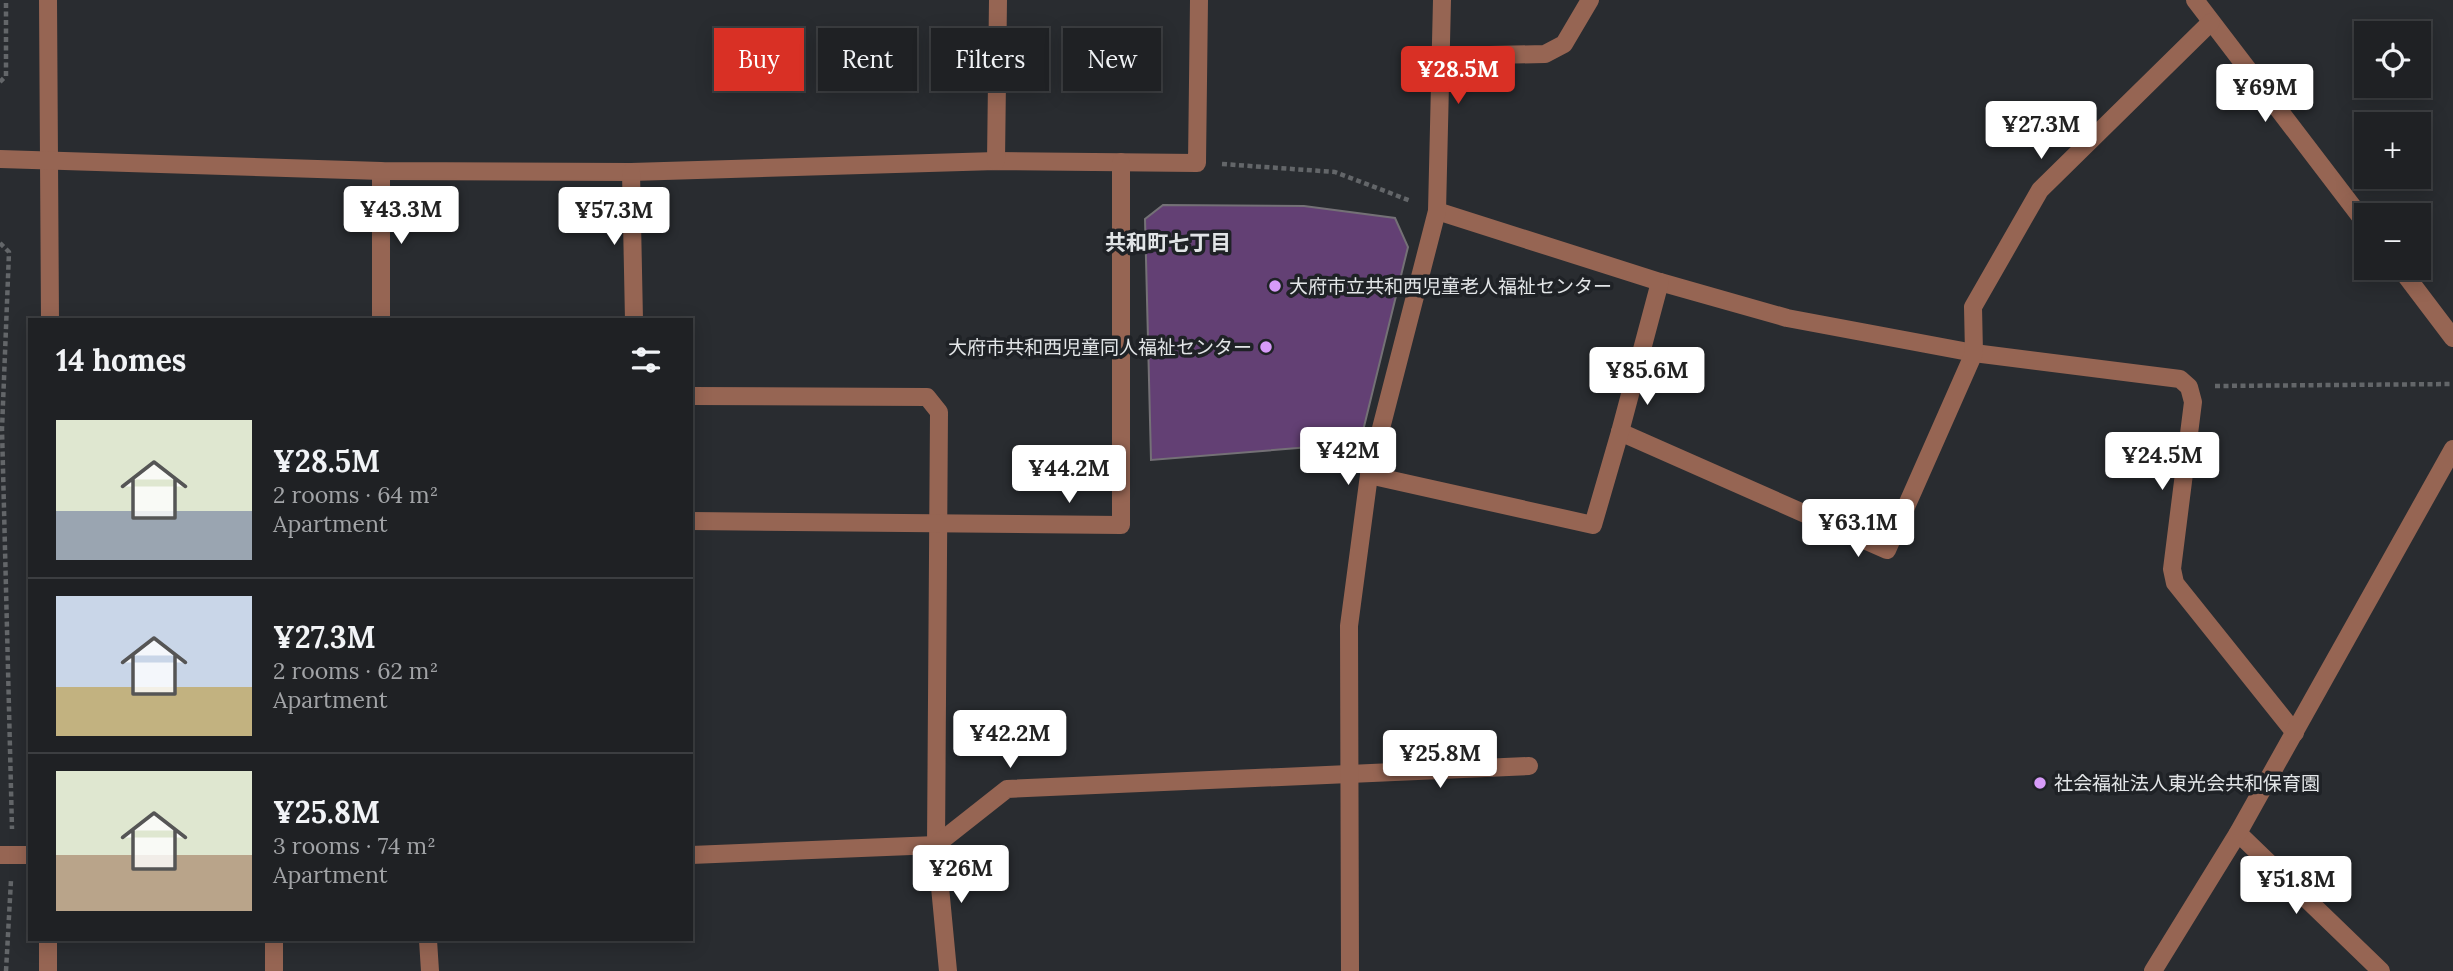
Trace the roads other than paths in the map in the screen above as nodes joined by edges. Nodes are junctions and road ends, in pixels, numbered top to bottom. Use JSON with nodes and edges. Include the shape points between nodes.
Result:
{"nodes":[{"id":1,"x":48,"y":0,"type":"edge"},
{"id":2,"x":998,"y":0,"type":"edge"},
{"id":3,"x":1199,"y":0,"type":"edge"},
{"id":4,"x":1441,"y":0,"type":"edge"},
{"id":5,"x":1590,"y":0,"type":"edge"},
{"id":6,"x":2195,"y":0,"type":"edge"},
{"id":7,"x":2211,"y":22,"type":"junction"},
{"id":8,"x":1440,"y":56,"type":"junction"},
{"id":9,"x":0,"y":159,"type":"edge"},
{"id":10,"x":50,"y":161,"type":"junction"},
{"id":11,"x":996,"y":161,"type":"junction"},
{"id":12,"x":1121,"y":162,"type":"junction"},
{"id":13,"x":382,"y":171,"type":"junction"},
{"id":14,"x":632,"y":172,"type":"junction"},
{"id":15,"x":2354,"y":208,"type":"edge"},
{"id":16,"x":1437,"y":211,"type":"junction"},
{"id":17,"x":2409,"y":280,"type":"edge"},
{"id":18,"x":1660,"y":282,"type":"junction"},
{"id":19,"x":50,"y":318,"type":"edge"},
{"id":20,"x":382,"y":318,"type":"edge"},
{"id":21,"x":634,"y":318,"type":"edge"},
{"id":22,"x":2453,"y":338,"type":"edge"},
{"id":23,"x":1974,"y":353,"type":"junction"},
{"id":24,"x":693,"y":396,"type":"edge"},
{"id":25,"x":1620,"y":432,"type":"junction"},
{"id":26,"x":2453,"y":449,"type":"edge"},
{"id":27,"x":1369,"y":474,"type":"junction"},
{"id":28,"x":693,"y":521,"type":"edge"},
{"id":29,"x":938,"y":522,"type":"junction"},
{"id":30,"x":2295,"y":733,"type":"junction"},
{"id":31,"x":1529,"y":766,"type":"dead end"},
{"id":32,"x":1349,"y":775,"type":"junction"},
{"id":33,"x":2238,"y":833,"type":"junction"},
{"id":34,"x":936,"y":845,"type":"junction"},
{"id":35,"x":693,"y":855,"type":"edge"},
{"id":36,"x":48,"y":941,"type":"edge"},
{"id":37,"x":274,"y":941,"type":"edge"},
{"id":38,"x":428,"y":941,"type":"edge"},
{"id":39,"x":48,"y":971,"type":"edge"},
{"id":40,"x":274,"y":971,"type":"edge"},
{"id":41,"x":430,"y":971,"type":"edge"},
{"id":42,"x":948,"y":971,"type":"edge"},
{"id":43,"x":1350,"y":971,"type":"edge"},
{"id":44,"x":2153,"y":971,"type":"edge"},
{"id":45,"x":2381,"y":971,"type":"edge"}],
"edges":[{"from":1,"to":10,"type":"street"},
{"from":2,"to":11,"type":"street"},
{"from":3,"to":12,"type":"street","via":[[1197,163]]},
{"from":4,"to":8,"type":"street"},
{"from":5,"to":8,"type":"street","via":[[1564,44],[1545,54]]},
{"from":6,"to":7,"type":"street"},
{"from":7,"to":15,"type":"street"},
{"from":7,"to":23,"type":"street","via":[[2039,190],[1973,307]]},
{"from":8,"to":16,"type":"street"},
{"from":9,"to":10,"type":"street"},
{"from":10,"to":13,"type":"street"},
{"from":10,"to":19,"type":"street"},
{"from":11,"to":12,"type":"street"},
{"from":11,"to":14,"type":"street"},
{"from":12,"to":29,"type":"street","via":[[1121,525]]},
{"from":13,"to":14,"type":"street"},
{"from":13,"to":20,"type":"street"},
{"from":14,"to":21,"type":"street"},
{"from":16,"to":18,"type":"street"},
{"from":16,"to":27,"type":"street"},
{"from":17,"to":22,"type":"street"},
{"from":18,"to":23,"type":"street","via":[[1787,318]]},
{"from":18,"to":25,"type":"street"},
{"from":23,"to":25,"type":"street","via":[[1887,550]]},
{"from":23,"to":30,"type":"street","via":[[2179,379],[2189,387],[2193,402],[2172,569],[2175,583]]},
{"from":24,"to":29,"type":"street","via":[[927,397],[939,412]]},
{"from":25,"to":27,"type":"street","via":[[1593,525]]},
{"from":26,"to":30,"type":"street"},
{"from":27,"to":32,"type":"street","via":[[1349,626]]},
{"from":28,"to":29,"type":"street"},
{"from":29,"to":34,"type":"street"},
{"from":30,"to":33,"type":"street"},
{"from":31,"to":32,"type":"street"},
{"from":32,"to":34,"type":"street","via":[[1007,789]]},
{"from":32,"to":43,"type":"street"},
{"from":33,"to":44,"type":"street"},
{"from":33,"to":45,"type":"street"},
{"from":34,"to":35,"type":"street"},
{"from":34,"to":42,"type":"street"},
{"from":36,"to":39,"type":"street"},
{"from":37,"to":40,"type":"street"},
{"from":38,"to":41,"type":"street"}]}
